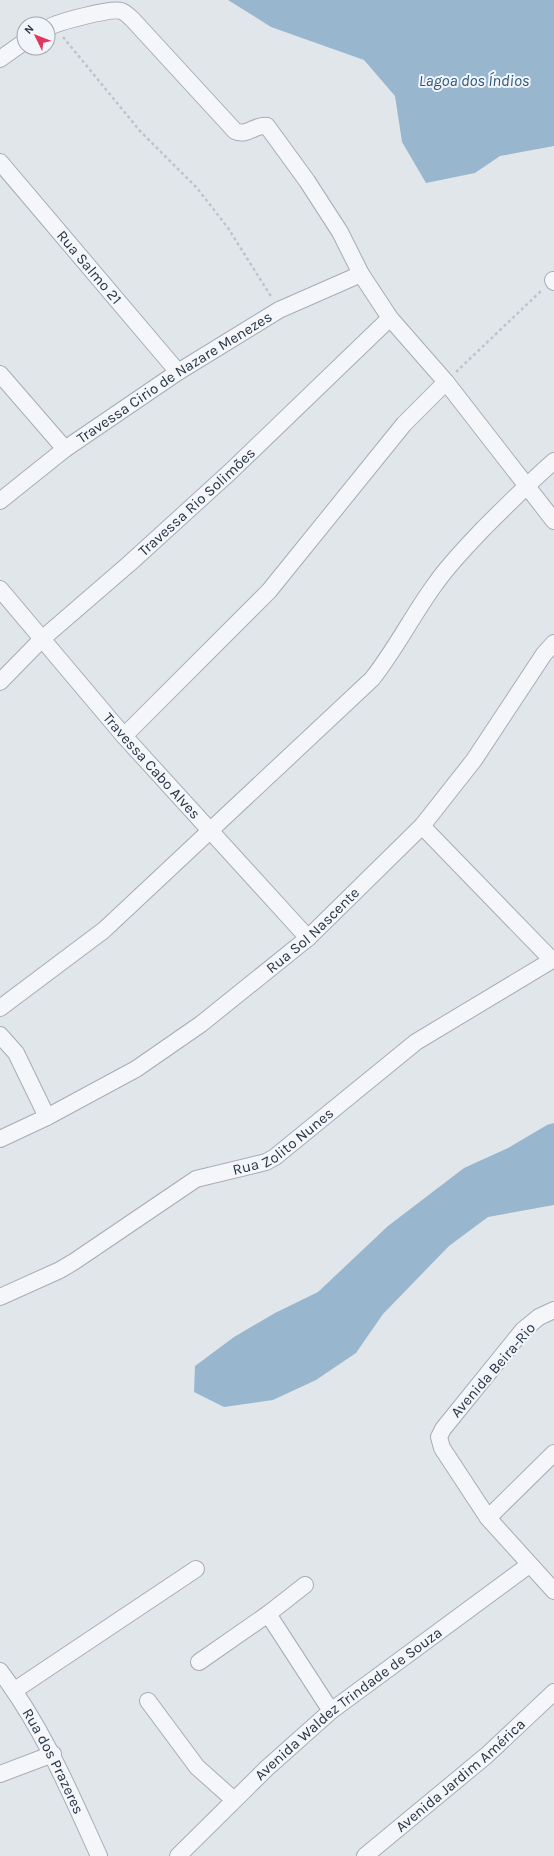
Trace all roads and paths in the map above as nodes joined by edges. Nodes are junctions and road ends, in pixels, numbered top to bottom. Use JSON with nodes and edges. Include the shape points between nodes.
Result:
{"nodes":[{"id":1,"x":56,"y":25,"type":"edge"},
{"id":2,"x":56,"y":32,"type":"edge"},
{"id":3,"x":16,"y":47,"type":"edge"},
{"id":4,"x":0,"y":58,"type":"edge"},
{"id":5,"x":0,"y":162,"type":"edge"},
{"id":6,"x":361,"y":274,"type":"junction"},
{"id":7,"x":553,"y":281,"type":"edge"},
{"id":8,"x":279,"y":310,"type":"junction"},
{"id":9,"x":390,"y":318,"type":"junction"},
{"id":10,"x":178,"y":372,"type":"junction"},
{"id":11,"x":0,"y":374,"type":"edge"},
{"id":12,"x":446,"y":382,"type":"junction"},
{"id":13,"x":65,"y":449,"type":"junction"},
{"id":14,"x":554,"y":460,"type":"edge"},
{"id":15,"x":526,"y":485,"type":"junction"},
{"id":16,"x":0,"y":501,"type":"edge"},
{"id":17,"x":554,"y":521,"type":"edge"},
{"id":18,"x":0,"y":589,"type":"edge"},
{"id":19,"x":42,"y":639,"type":"junction"},
{"id":20,"x":554,"y":643,"type":"edge"},
{"id":21,"x":0,"y":682,"type":"edge"},
{"id":22,"x":124,"y":736,"type":"junction"},
{"id":23,"x":422,"y":826,"type":"junction"},
{"id":24,"x":210,"y":832,"type":"junction"},
{"id":25,"x":308,"y":938,"type":"junction"},
{"id":26,"x":553,"y":960,"type":"edge"},
{"id":27,"x":0,"y":1008,"type":"edge"},
{"id":28,"x":0,"y":1035,"type":"edge"},
{"id":29,"x":47,"y":1117,"type":"junction"},
{"id":30,"x":0,"y":1139,"type":"edge"},
{"id":31,"x":0,"y":1297,"type":"edge"},
{"id":32,"x":554,"y":1310,"type":"edge"},
{"id":33,"x":554,"y":1453,"type":"edge"},
{"id":34,"x":488,"y":1518,"type":"junction"},
{"id":35,"x":529,"y":1565,"type":"junction"},
{"id":36,"x":196,"y":1569,"type":"dead end"},
{"id":37,"x":305,"y":1585,"type":"dead end"},
{"id":38,"x":554,"y":1590,"type":"edge"},
{"id":39,"x":268,"y":1614,"type":"junction"},
{"id":40,"x":199,"y":1662,"type":"dead end"},
{"id":41,"x":0,"y":1671,"type":"edge"},
{"id":42,"x":14,"y":1690,"type":"junction"},
{"id":43,"x":554,"y":1692,"type":"edge"},
{"id":44,"x":148,"y":1701,"type":"dead end"},
{"id":45,"x":331,"y":1711,"type":"junction"},
{"id":46,"x":53,"y":1754,"type":"junction"},
{"id":47,"x":0,"y":1774,"type":"edge"},
{"id":48,"x":234,"y":1800,"type":"junction"},
{"id":49,"x":99,"y":1856,"type":"edge"},
{"id":50,"x":178,"y":1856,"type":"edge"},
{"id":51,"x":365,"y":1856,"type":"edge"}],
"edges":[{"from":1,"to":6,"type":"street","via":[[121,10],[235,131],[244,133],[261,125],[267,126],[340,232]]},
{"from":2,"to":8,"type":"path","via":[[140,131],[197,188],[228,228]]},
{"from":3,"to":4,"type":"street"},
{"from":5,"to":10,"type":"street","name":"Rua Salmo 21"},
{"from":6,"to":8,"type":"street","name":"Travessa Cirio de Nazare Menezes"},
{"from":6,"to":9,"type":"street"},
{"from":7,"to":12,"type":"path"},
{"from":8,"to":10,"type":"street","name":"Travessa Cirio de Nazare Menezes"},
{"from":9,"to":12,"type":"street"},
{"from":9,"to":19,"type":"street","name":"Travessa Rio Solimões","via":[[230,472]]},
{"from":10,"to":13,"type":"street","name":"Travessa Cirio de Nazare Menezes"},
{"from":11,"to":13,"type":"street"},
{"from":12,"to":15,"type":"street"},
{"from":12,"to":22,"type":"street","via":[[394,436],[269,591]]},
{"from":13,"to":16,"type":"street","name":"Travessa Cirio de Nazare Menezes"},
{"from":14,"to":15,"type":"street"},
{"from":15,"to":17,"type":"street"},
{"from":15,"to":24,"type":"street","via":[[436,581],[385,663],[372,679]]},
{"from":18,"to":19,"type":"street","name":"Travessa Cabo Alves"},
{"from":19,"to":21,"type":"street","name":"Travessa Rio Solimões"},
{"from":19,"to":22,"type":"street","name":"Travessa Cabo Alves"},
{"from":20,"to":23,"type":"street","name":"Rua Sol Nascente","via":[[544,654],[474,760]]},
{"from":22,"to":24,"type":"street","name":"Travessa Cabo Alves"},
{"from":23,"to":25,"type":"street","name":"Rua Sol Nascente"},
{"from":23,"to":26,"type":"street"},
{"from":24,"to":25,"type":"street","name":"Travessa Cabo Alves"},
{"from":24,"to":27,"type":"street","via":[[104,930]]},
{"from":25,"to":29,"type":"street","name":"Rua Sol Nascente","via":[[202,1024],[136,1069]]},
{"from":26,"to":31,"type":"street","name":"Rua Zolito Nunes","via":[[416,1042],[275,1157],[266,1162],[196,1179],[75,1261]]},
{"from":28,"to":29,"type":"street","via":[[16,1053]]},
{"from":29,"to":30,"type":"street","name":"Rua Sol Nascente"},
{"from":32,"to":34,"type":"street","name":"Avenida Beira-Rio","via":[[539,1317],[523,1330],[439,1437],[442,1448]]},
{"from":33,"to":34,"type":"street"},
{"from":34,"to":35,"type":"street"},
{"from":35,"to":38,"type":"street"},
{"from":35,"to":45,"type":"street","name":"Avenida Waldez Trindade de Souza"},
{"from":36,"to":42,"type":"street"},
{"from":37,"to":39,"type":"street"},
{"from":39,"to":40,"type":"street"},
{"from":39,"to":45,"type":"street"},
{"from":41,"to":42,"type":"street","name":"Rua dos Prazeres"},
{"from":42,"to":46,"type":"street","name":"Rua dos Prazeres"},
{"from":43,"to":51,"type":"street","name":"Avenida Jardim América","via":[[487,1755]]},
{"from":44,"to":48,"type":"street","via":[[196,1767]]},
{"from":45,"to":48,"type":"street","name":"Avenida Waldez Trindade de Souza"},
{"from":46,"to":47,"type":"street"},
{"from":46,"to":49,"type":"street","name":"Rua dos Prazeres"},
{"from":48,"to":50,"type":"street","name":"Avenida Waldez Trindade de Souza"}]}
